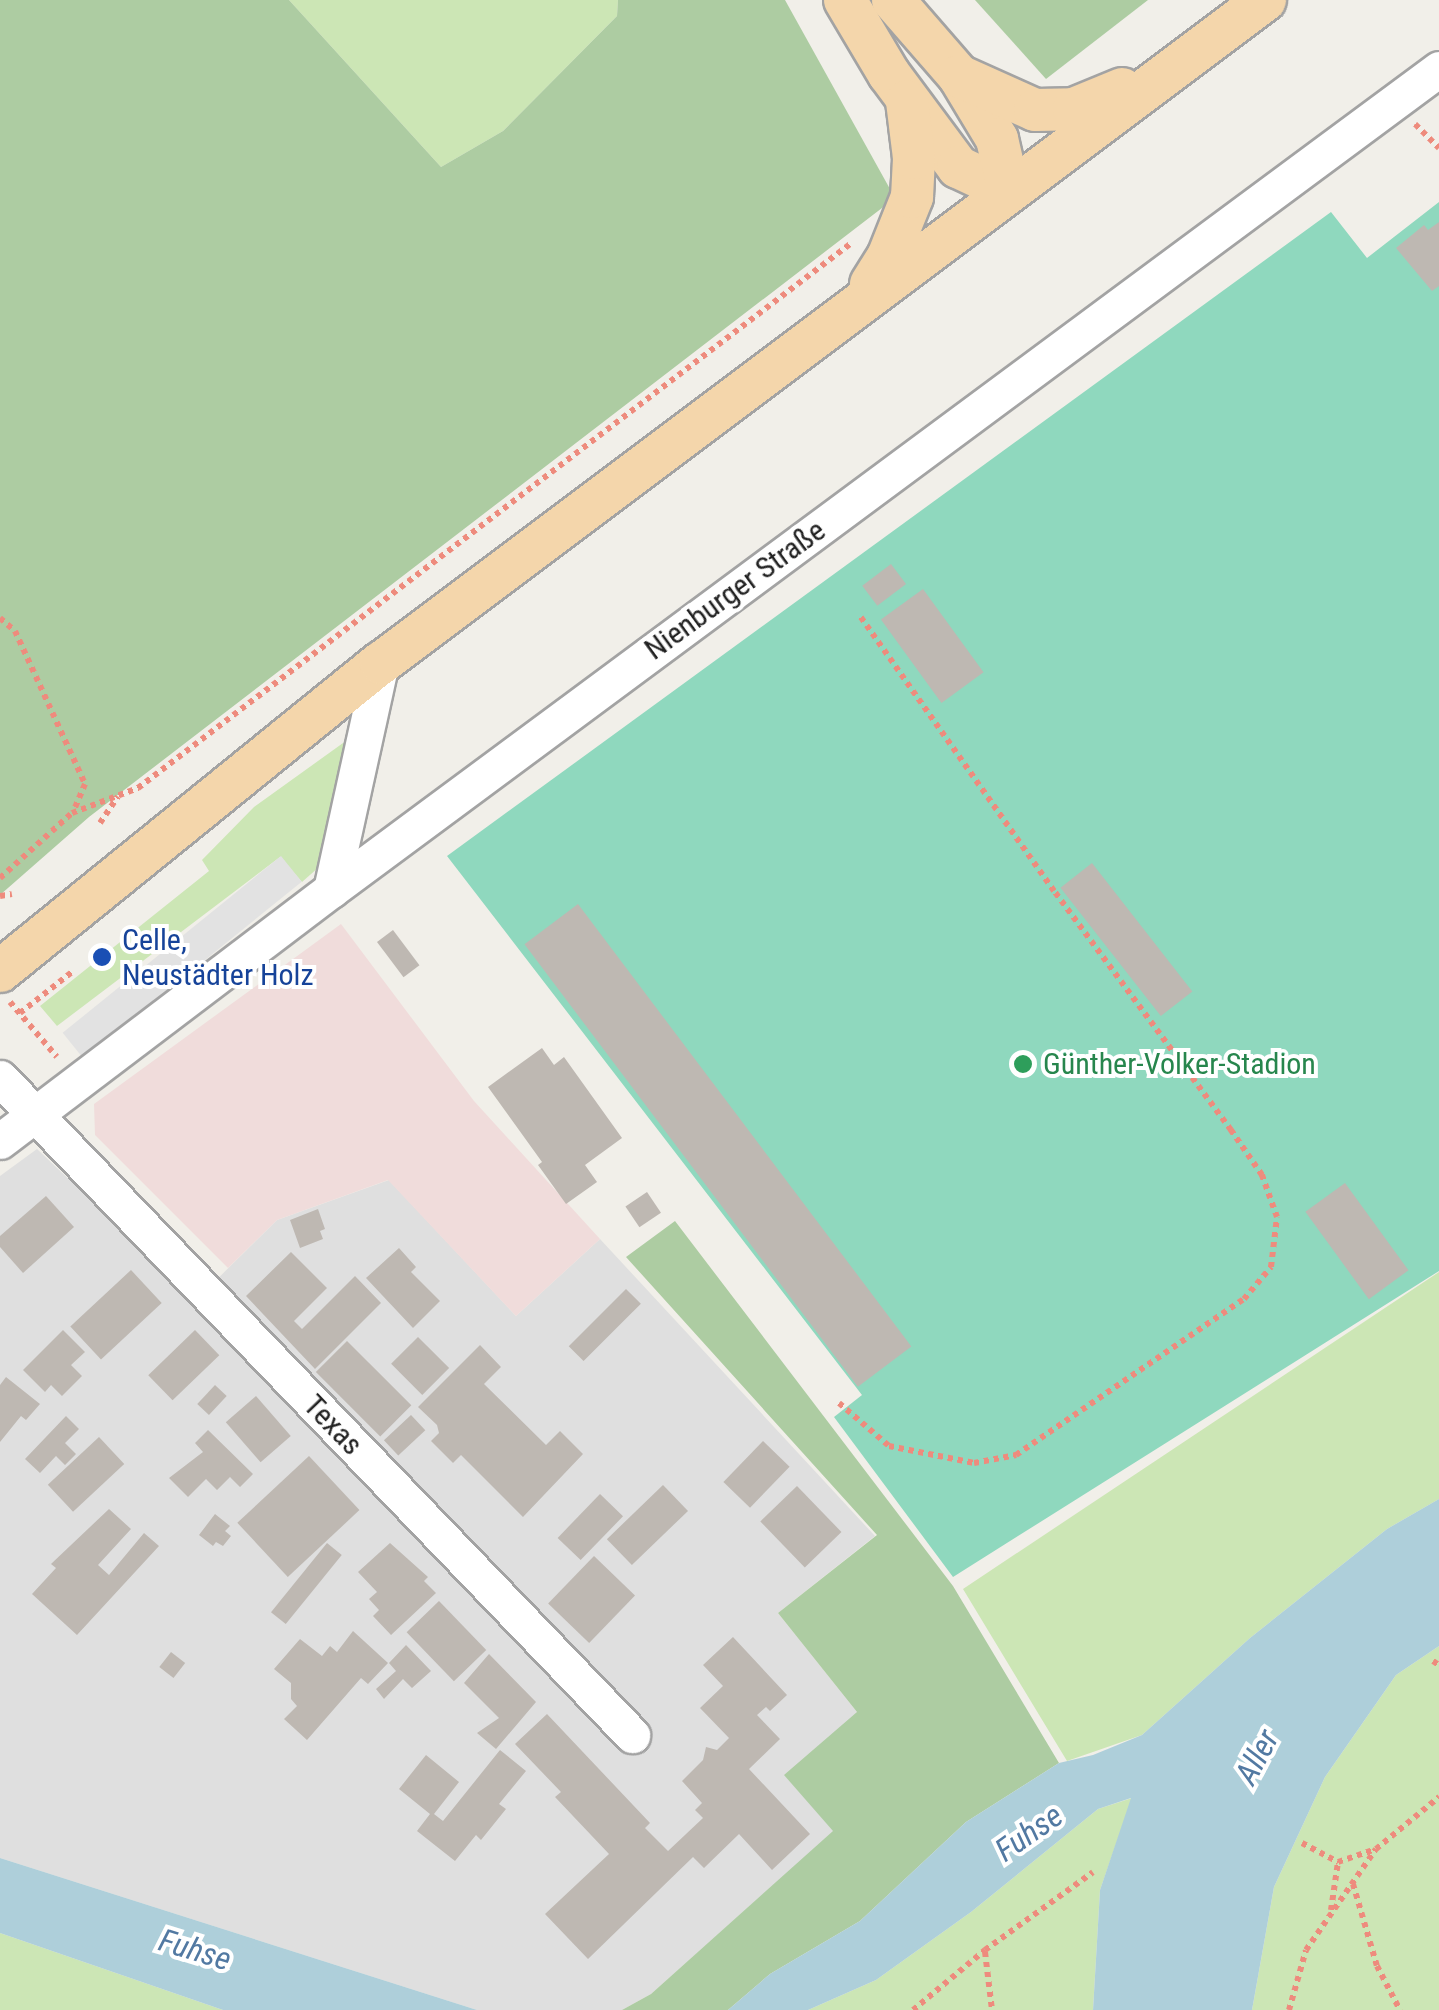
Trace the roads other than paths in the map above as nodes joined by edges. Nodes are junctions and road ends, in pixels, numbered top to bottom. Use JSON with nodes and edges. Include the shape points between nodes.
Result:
{"nodes":[{"id":1,"x":845,"y":0,"type":"edge"},
{"id":2,"x":894,"y":0,"type":"edge"},
{"id":3,"x":1265,"y":0,"type":"edge"},
{"id":4,"x":1201,"y":48,"type":"junction"},
{"id":5,"x":1439,"y":69,"type":"edge"},
{"id":6,"x":959,"y":76,"type":"junction"},
{"id":7,"x":906,"y":98,"type":"junction"},
{"id":8,"x":1009,"y":190,"type":"junction"},
{"id":9,"x":860,"y":302,"type":"junction"},
{"id":10,"x":381,"y":663,"type":"junction"},
{"id":11,"x":330,"y":890,"type":"junction"},
{"id":12,"x":0,"y":971,"type":"edge"},
{"id":13,"x":0,"y":1078,"type":"edge"},
{"id":14,"x":34,"y":1115,"type":"junction"},
{"id":15,"x":0,"y":1141,"type":"edge"},
{"id":16,"x":632,"y":1735,"type":"dead end"}],
"edges":[{"from":1,"to":7,"type":"main road"},
{"from":2,"to":6,"type":"main road"},
{"from":3,"to":4,"type":"main road"},
{"from":4,"to":6,"type":"main road","via":[[1074,109],[1035,110]]},
{"from":4,"to":8,"type":"main road"},
{"from":5,"to":11,"type":"street","name":"Nienburger Straße"},
{"from":6,"to":8,"type":"main road","via":[[997,138]]},
{"from":7,"to":8,"type":"main road","via":[[958,167]]},
{"from":7,"to":9,"type":"main road","via":[[912,198]]},
{"from":8,"to":9,"type":"main road"},
{"from":9,"to":10,"type":"main road"},
{"from":10,"to":11,"type":"street"},
{"from":10,"to":12,"type":"main road"},
{"from":11,"to":14,"type":"street","name":"Nienburger Straße"},
{"from":13,"to":14,"type":"street"},
{"from":14,"to":15,"type":"street","name":"Nienburger Straße"},
{"from":14,"to":16,"type":"street","name":"Texas"}]}
